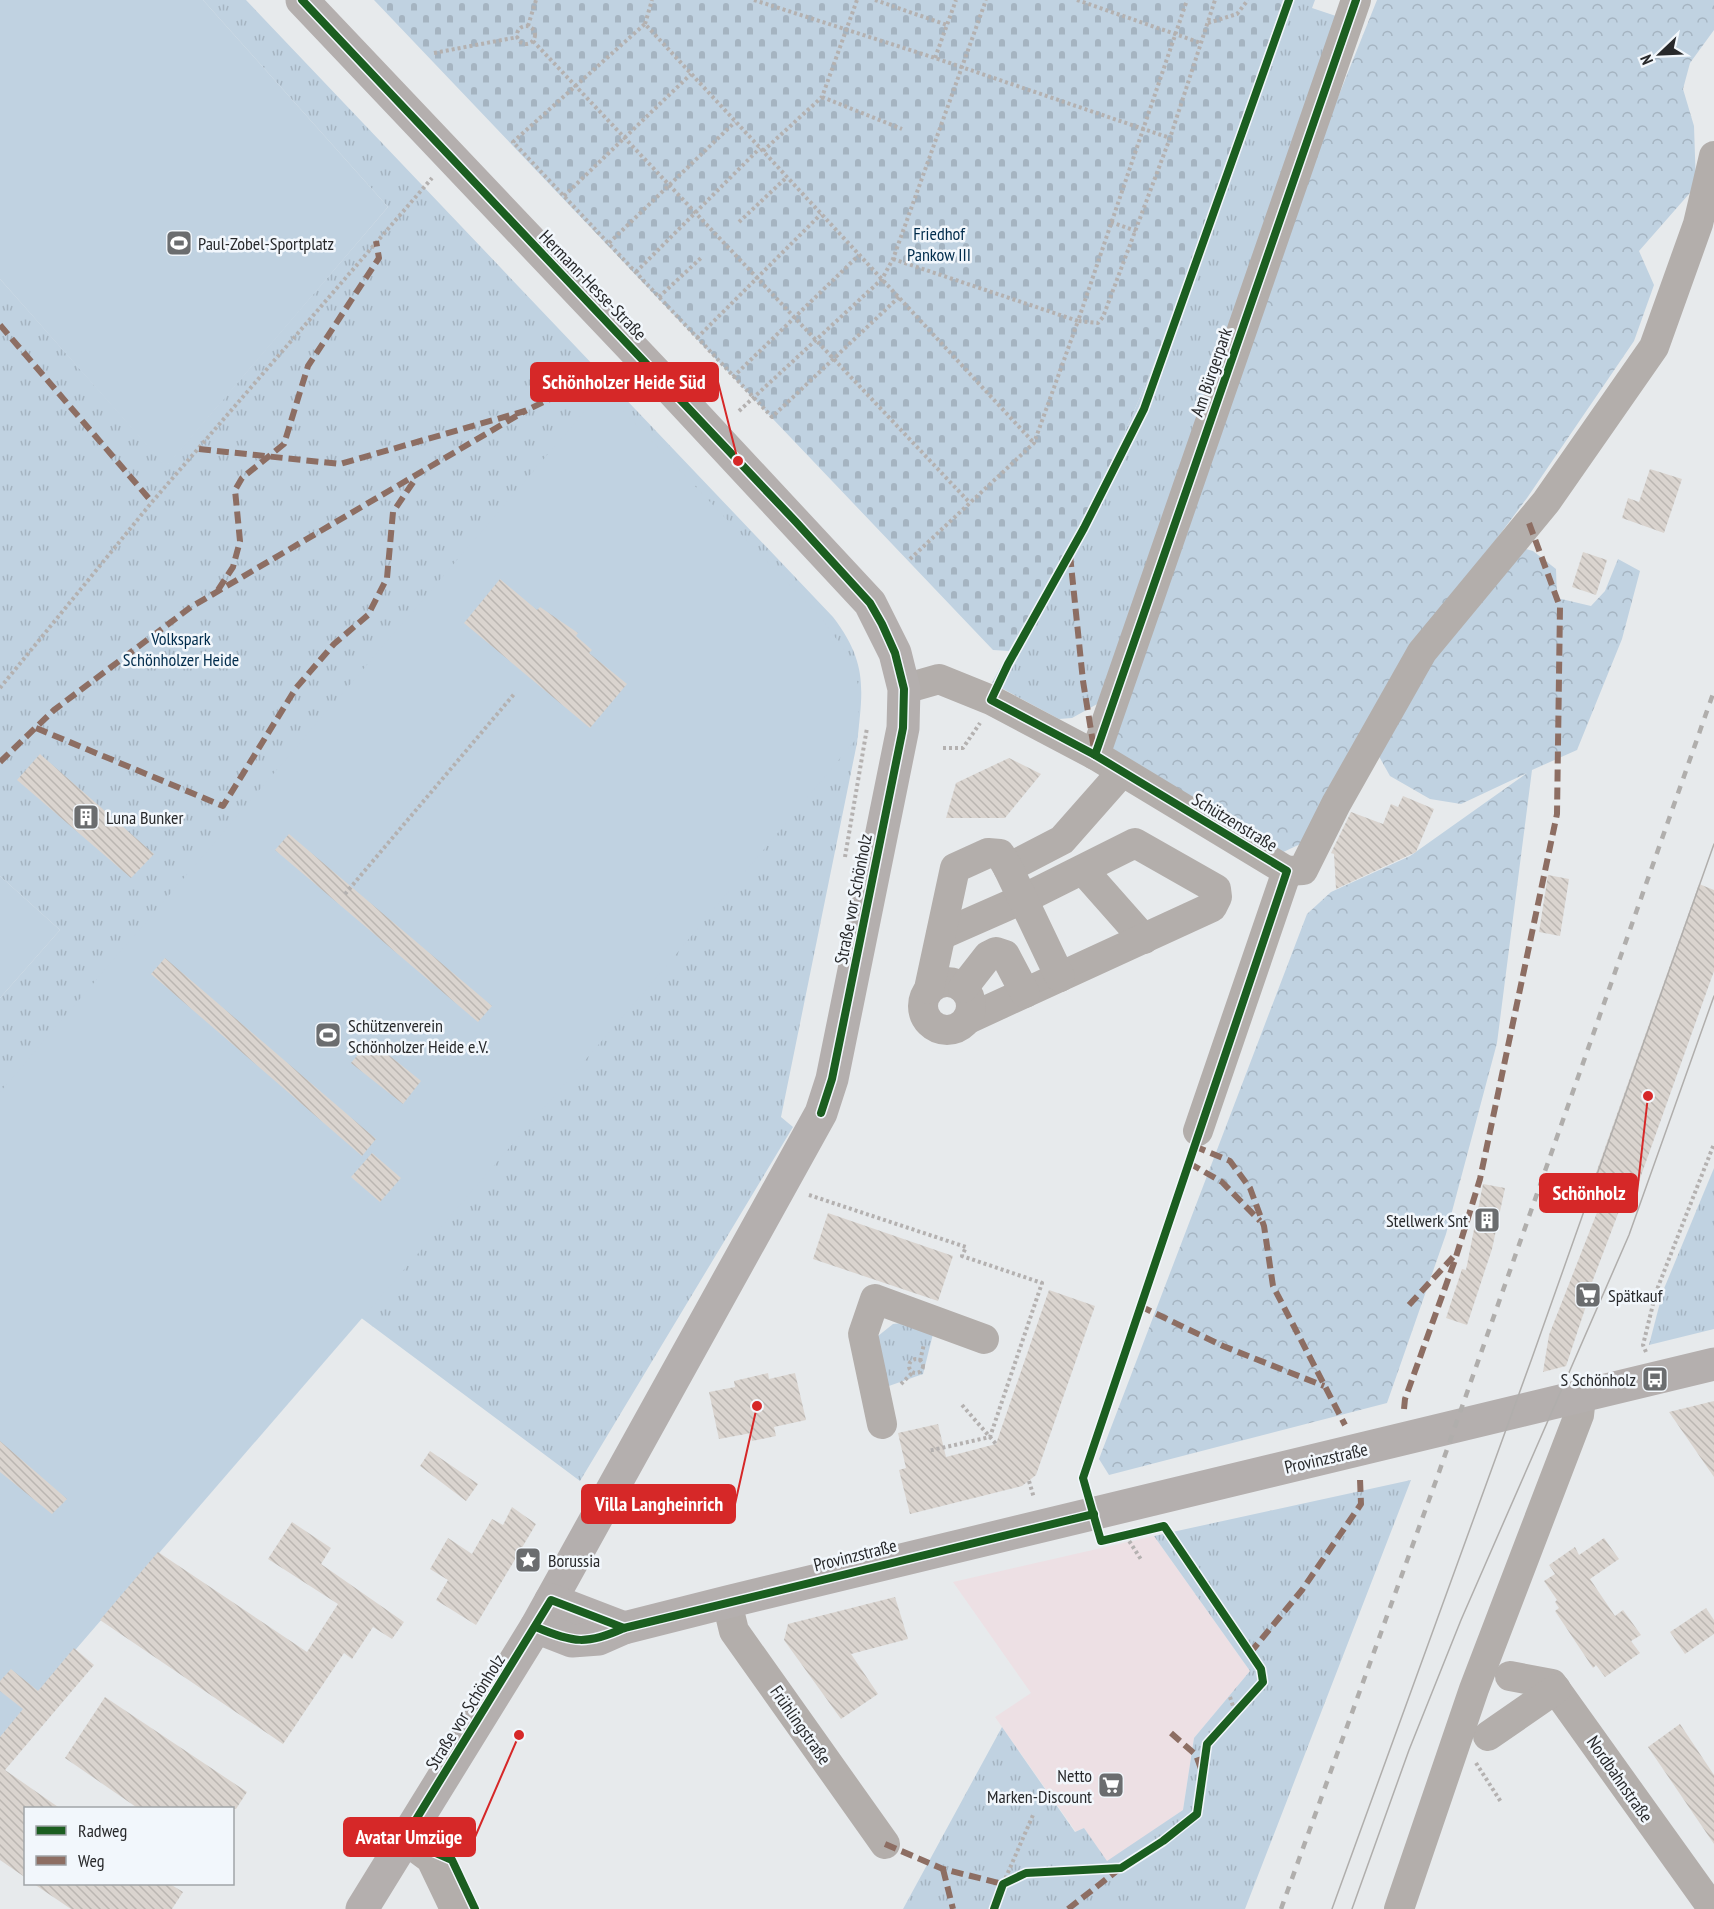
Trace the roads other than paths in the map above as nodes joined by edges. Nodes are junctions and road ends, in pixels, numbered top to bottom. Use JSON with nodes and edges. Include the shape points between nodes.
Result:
{"nodes":[{"id":1,"x":302,"y":0,"type":"edge"},
{"id":2,"x":1356,"y":0,"type":"edge"},
{"id":3,"x":1714,"y":156,"type":"edge"},
{"id":4,"x":904,"y":688,"type":"junction"},
{"id":5,"x":1095,"y":755,"type":"junction"},
{"id":6,"x":1122,"y":772,"type":"junction"},
{"id":7,"x":1008,"y":868,"type":"junction"},
{"id":8,"x":1287,"y":871,"type":"junction"},
{"id":9,"x":1089,"y":877,"type":"junction"},
{"id":10,"x":1027,"y":907,"type":"junction"},
{"id":11,"x":941,"y":935,"type":"junction"},
{"id":12,"x":1144,"y":939,"type":"junction"},
{"id":13,"x":1060,"y":978,"type":"junction"},
{"id":14,"x":963,"y":987,"type":"junction"},
{"id":15,"x":929,"y":989,"type":"junction"},
{"id":16,"x":1025,"y":993,"type":"junction"},
{"id":17,"x":968,"y":1019,"type":"junction"},
{"id":18,"x":1198,"y":1131,"type":"dead end"},
{"id":19,"x":984,"y":1339,"type":"dead end"},
{"id":20,"x":1714,"y":1364,"type":"edge"},
{"id":21,"x":1581,"y":1397,"type":"junction"},
{"id":22,"x":882,"y":1424,"type":"dead end"},
{"id":23,"x":727,"y":1602,"type":"junction"},
{"id":24,"x":543,"y":1614,"type":"junction"},
{"id":25,"x":1510,"y":1676,"type":"dead end"},
{"id":26,"x":1556,"y":1689,"type":"junction"},
{"id":27,"x":1488,"y":1736,"type":"road end"},
{"id":28,"x":405,"y":1839,"type":"junction"},
{"id":29,"x":885,"y":1844,"type":"dead end"},
{"id":30,"x":362,"y":1909,"type":"edge"},
{"id":31,"x":455,"y":1909,"type":"edge"},
{"id":32,"x":1399,"y":1909,"type":"edge"},
{"id":33,"x":1713,"y":1909,"type":"edge"}],
"edges":[{"from":1,"to":4,"type":"main road","name":"Hermann-Hesse-Straße","via":[[870,603],[895,653]]},
{"from":2,"to":5,"type":"street","name":"Am Bürgerpark"},
{"from":3,"to":8,"type":"street","via":[[1698,224],[1654,347],[1546,502],[1422,652],[1303,870]]},
{"from":4,"to":5,"type":"street","name":"Schützenstraße","via":[[939,679],[991,700]]},
{"from":4,"to":24,"type":"main road","name":"Straße vor Schönholz","via":[[903,728],[832,1079],[821,1113]]},
{"from":5,"to":6,"type":"street","name":"Schützenstraße"},
{"from":6,"to":7,"type":"street","via":[[1062,840]]},
{"from":6,"to":8,"type":"street","name":"Schützenstraße"},
{"from":7,"to":10,"type":"street"},
{"from":7,"to":11,"type":"street","via":[[1000,854],[988,853],[955,868]]},
{"from":8,"to":18,"type":"street","name":"Schützenstraße"},
{"from":9,"to":10,"type":"street"},
{"from":9,"to":12,"type":"street"},
{"from":9,"to":12,"type":"street","via":[[1135,843],[1216,889],[1212,907]]},
{"from":10,"to":11,"type":"street"},
{"from":10,"to":13,"type":"street"},
{"from":11,"to":15,"type":"street"},
{"from":12,"to":13,"type":"street"},
{"from":13,"to":16,"type":"street"},
{"from":14,"to":15,"type":"street","via":[[950,981]]},
{"from":14,"to":16,"type":"street","via":[[988,956],[996,952],[1005,955]]},
{"from":14,"to":17,"type":"street","via":[[972,1006]]},
{"from":15,"to":17,"type":"street","via":[[922,1003],[932,1025],[955,1029]]},
{"from":16,"to":17,"type":"street"},
{"from":19,"to":22,"type":"street","via":[[875,1299],[863,1334]]},
{"from":20,"to":21,"type":"main road","name":"Provinzstraße"},
{"from":21,"to":23,"type":"main road","name":"Provinzstraße"},
{"from":21,"to":32,"type":"street","via":[[1579,1415],[1474,1689]]},
{"from":23,"to":24,"type":"main road","name":"Provinzstraße","via":[[624,1628],[599,1639],[573,1641]]},
{"from":23,"to":29,"type":"street","name":"Frühlingstraße","via":[[735,1631]]},
{"from":24,"to":28,"type":"main road","name":"Straße vor Schönholz"},
{"from":25,"to":26,"type":"street","via":[[1552,1684]]},
{"from":26,"to":27,"type":"street"},
{"from":26,"to":33,"type":"street","name":"Nordbahnstraße"},
{"from":28,"to":30,"type":"main road","name":"Straße vor Schönholz"},
{"from":28,"to":31,"type":"street","via":[[431,1859]]}]}
